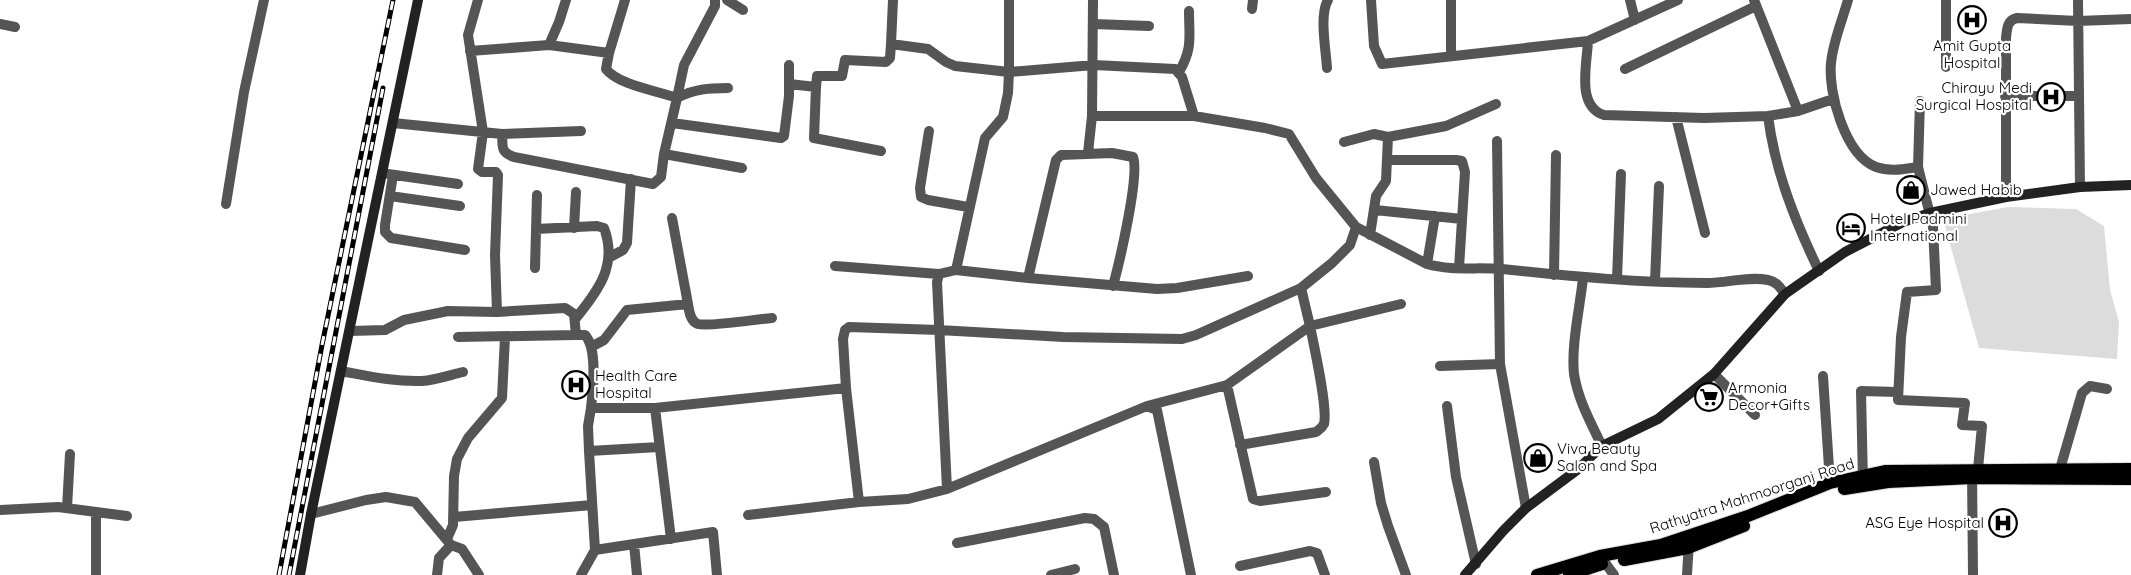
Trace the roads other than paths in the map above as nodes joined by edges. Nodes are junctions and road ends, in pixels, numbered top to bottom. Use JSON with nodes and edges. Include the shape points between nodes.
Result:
{"nodes":[{"id":1,"x":264,"y":0,"type":"edge"},
{"id":2,"x":418,"y":0,"type":"edge"},
{"id":3,"x":478,"y":0,"type":"edge"},
{"id":4,"x":566,"y":0,"type":"edge"},
{"id":5,"x":625,"y":0,"type":"edge"},
{"id":6,"x":715,"y":0,"type":"edge"},
{"id":7,"x":726,"y":0,"type":"edge"},
{"id":8,"x":893,"y":0,"type":"edge"},
{"id":9,"x":1009,"y":0,"type":"edge"},
{"id":10,"x":1092,"y":0,"type":"edge"},
{"id":11,"x":1328,"y":0,"type":"edge"},
{"id":12,"x":1370,"y":0,"type":"edge"},
{"id":13,"x":1451,"y":0,"type":"edge"},
{"id":14,"x":1630,"y":0,"type":"edge"},
{"id":15,"x":1678,"y":0,"type":"edge"},
{"id":16,"x":1848,"y":0,"type":"edge"},
{"id":17,"x":1946,"y":0,"type":"edge"},
{"id":18,"x":2078,"y":0,"type":"edge"},
{"id":19,"x":1755,"y":3,"type":"edge"},
{"id":20,"x":743,"y":10,"type":"dead end"},
{"id":21,"x":1189,"y":11,"type":"dead end"},
{"id":22,"x":1635,"y":20,"type":"junction"},
{"id":23,"x":2131,"y":20,"type":"edge"},
{"id":24,"x":2078,"y":21,"type":"junction"},
{"id":25,"x":0,"y":24,"type":"edge"},
{"id":26,"x":1093,"y":24,"type":"junction"},
{"id":27,"x":1149,"y":26,"type":"dead end"},
{"id":28,"x":15,"y":27,"type":"dead end"},
{"id":29,"x":1588,"y":41,"type":"junction"},
{"id":30,"x":891,"y":44,"type":"junction"},
{"id":31,"x":549,"y":45,"type":"junction"},
{"id":32,"x":470,"y":51,"type":"junction"},
{"id":33,"x":609,"y":53,"type":"junction"},
{"id":34,"x":1451,"y":56,"type":"junction"},
{"id":35,"x":789,"y":65,"type":"dead end"},
{"id":36,"x":1094,"y":66,"type":"junction"},
{"id":37,"x":1946,"y":67,"type":"dead end"},
{"id":38,"x":1327,"y":68,"type":"dead end"},
{"id":39,"x":1625,"y":69,"type":"dead end"},
{"id":40,"x":1008,"y":72,"type":"junction"},
{"id":41,"x":1179,"y":72,"type":"junction"},
{"id":42,"x":789,"y":84,"type":"junction"},
{"id":43,"x":816,"y":87,"type":"junction"},
{"id":44,"x":728,"y":88,"type":"dead end"},
{"id":45,"x":2005,"y":96,"type":"junction"},
{"id":46,"x":2079,"y":96,"type":"junction"},
{"id":47,"x":677,"y":98,"type":"junction"},
{"id":48,"x":1833,"y":99,"type":"junction"},
{"id":49,"x":1920,"y":101,"type":"dead end"},
{"id":50,"x":1496,"y":104,"type":"dead end"},
{"id":51,"x":1798,"y":111,"type":"junction"},
{"id":52,"x":1092,"y":116,"type":"junction"},
{"id":53,"x":1194,"y":116,"type":"junction"},
{"id":54,"x":1768,"y":116,"type":"junction"},
{"id":55,"x":1676,"y":117,"type":"junction"},
{"id":56,"x":393,"y":123,"type":"junction"},
{"id":57,"x":672,"y":123,"type":"junction"},
{"id":58,"x":581,"y":131,"type":"dead end"},
{"id":59,"x":929,"y":131,"type":"dead end"},
{"id":60,"x":482,"y":132,"type":"junction"},
{"id":61,"x":502,"y":134,"type":"junction"},
{"id":62,"x":1388,"y":137,"type":"junction"},
{"id":63,"x":1497,"y":141,"type":"dead end"},
{"id":64,"x":1344,"y":142,"type":"dead end"},
{"id":65,"x":881,"y":151,"type":"dead end"},
{"id":66,"x":1088,"y":153,"type":"junction"},
{"id":67,"x":664,"y":154,"type":"junction"},
{"id":68,"x":1556,"y":155,"type":"dead end"},
{"id":69,"x":1387,"y":160,"type":"junction"},
{"id":70,"x":1918,"y":167,"type":"junction"},
{"id":71,"x":742,"y":168,"type":"dead end"},
{"id":72,"x":382,"y":173,"type":"junction"},
{"id":73,"x":1621,"y":174,"type":"dead end"},
{"id":74,"x":393,"y":175,"type":"junction"},
{"id":75,"x":631,"y":179,"type":"junction"},
{"id":76,"x":458,"y":184,"type":"dead end"},
{"id":77,"x":2131,"y":185,"type":"edge"},
{"id":78,"x":1659,"y":186,"type":"dead end"},
{"id":79,"x":2080,"y":187,"type":"junction"},
{"id":80,"x":576,"y":192,"type":"dead end"},
{"id":81,"x":537,"y":195,"type":"dead end"},
{"id":82,"x":390,"y":196,"type":"junction"},
{"id":83,"x":2006,"y":197,"type":"junction"},
{"id":84,"x":226,"y":204,"type":"dead end"},
{"id":85,"x":460,"y":206,"type":"dead end"},
{"id":86,"x":968,"y":208,"type":"junction"},
{"id":87,"x":1375,"y":210,"type":"junction"},
{"id":88,"x":1930,"y":213,"type":"junction"},
{"id":89,"x":1435,"y":216,"type":"junction"},
{"id":90,"x":672,"y":218,"type":"dead end"},
{"id":91,"x":1462,"y":219,"type":"junction"},
{"id":92,"x":1356,"y":227,"type":"junction"},
{"id":93,"x":574,"y":228,"type":"junction"},
{"id":94,"x":536,"y":229,"type":"junction"},
{"id":95,"x":1705,"y":233,"type":"dead end"},
{"id":96,"x":1370,"y":236,"type":"junction"},
{"id":97,"x":465,"y":250,"type":"dead end"},
{"id":98,"x":610,"y":257,"type":"junction"},
{"id":99,"x":1426,"y":264,"type":"junction"},
{"id":100,"x":835,"y":266,"type":"dead end"},
{"id":101,"x":535,"y":268,"type":"dead end"},
{"id":102,"x":1458,"y":268,"type":"junction"},
{"id":103,"x":1500,"y":269,"type":"junction"},
{"id":104,"x":956,"y":270,"type":"junction"},
{"id":105,"x":1819,"y":271,"type":"junction"},
{"id":106,"x":939,"y":274,"type":"junction"},
{"id":107,"x":1554,"y":275,"type":"junction"},
{"id":108,"x":1248,"y":276,"type":"dead end"},
{"id":109,"x":1028,"y":278,"type":"junction"},
{"id":110,"x":1583,"y":278,"type":"junction"},
{"id":111,"x":1617,"y":279,"type":"junction"},
{"id":112,"x":1655,"y":281,"type":"junction"},
{"id":113,"x":1113,"y":286,"type":"junction"},
{"id":114,"x":1301,"y":288,"type":"junction"},
{"id":115,"x":1785,"y":294,"type":"junction"},
{"id":116,"x":688,"y":304,"type":"junction"},
{"id":117,"x":1400,"y":304,"type":"dead end"},
{"id":118,"x":497,"y":312,"type":"junction"},
{"id":119,"x":576,"y":318,"type":"junction"},
{"id":120,"x":772,"y":318,"type":"dead end"},
{"id":121,"x":1310,"y":326,"type":"junction"},
{"id":122,"x":939,"y":330,"type":"junction"},
{"id":123,"x":350,"y":331,"type":"junction"},
{"id":124,"x":576,"y":335,"type":"junction"},
{"id":125,"x":458,"y":337,"type":"dead end"},
{"id":126,"x":505,"y":337,"type":"junction"},
{"id":127,"x":591,"y":346,"type":"junction"},
{"id":128,"x":1500,"y":364,"type":"junction"},
{"id":129,"x":1440,"y":366,"type":"dead end"},
{"id":130,"x":341,"y":371,"type":"junction"},
{"id":131,"x":463,"y":372,"type":"dead end"},
{"id":132,"x":1714,"y":374,"type":"junction"},
{"id":133,"x":1823,"y":376,"type":"dead end"},
{"id":134,"x":1227,"y":385,"type":"junction"},
{"id":135,"x":846,"y":388,"type":"junction"},
{"id":136,"x":2107,"y":389,"type":"dead end"},
{"id":137,"x":1898,"y":392,"type":"junction"},
{"id":138,"x":1147,"y":406,"type":"junction"},
{"id":139,"x":1447,"y":406,"type":"dead end"},
{"id":140,"x":591,"y":408,"type":"junction"},
{"id":141,"x":654,"y":408,"type":"junction"},
{"id":142,"x":1755,"y":416,"type":"dead end"},
{"id":143,"x":1240,"y":445,"type":"junction"},
{"id":144,"x":660,"y":446,"type":"junction"},
{"id":145,"x":1602,"y":446,"type":"junction"},
{"id":146,"x":589,"y":451,"type":"junction"},
{"id":147,"x":70,"y":454,"type":"dead end"},
{"id":148,"x":1374,"y":462,"type":"dead end"},
{"id":149,"x":2060,"y":469,"type":"junction"},
{"id":150,"x":2131,"y":469,"type":"edge"},
{"id":151,"x":1974,"y":472,"type":"junction"},
{"id":152,"x":2131,"y":479,"type":"edge"},
{"id":153,"x":1863,"y":480,"type":"junction"},
{"id":154,"x":1830,"y":483,"type":"junction"},
{"id":155,"x":947,"y":489,"type":"junction"},
{"id":156,"x":1326,"y":492,"type":"dead end"},
{"id":157,"x":859,"y":502,"type":"junction"},
{"id":158,"x":592,"y":505,"type":"junction"},
{"id":159,"x":67,"y":508,"type":"junction"},
{"id":160,"x":1526,"y":508,"type":"junction"},
{"id":161,"x":0,"y":510,"type":"edge"},
{"id":162,"x":96,"y":512,"type":"junction"},
{"id":163,"x":311,"y":514,"type":"junction"},
{"id":164,"x":748,"y":514,"type":"dead end"},
{"id":165,"x":127,"y":516,"type":"dead end"},
{"id":166,"x":454,"y":517,"type":"junction"},
{"id":167,"x":671,"y":539,"type":"junction"},
{"id":168,"x":449,"y":542,"type":"junction"},
{"id":169,"x":1689,"y":542,"type":"junction"},
{"id":170,"x":957,"y":543,"type":"dead end"},
{"id":171,"x":634,"y":544,"type":"junction"},
{"id":172,"x":595,"y":550,"type":"junction"},
{"id":173,"x":1603,"y":559,"type":"junction"},
{"id":174,"x":1476,"y":564,"type":"junction"},
{"id":175,"x":1240,"y":566,"type":"dead end"},
{"id":176,"x":1075,"y":570,"type":"dead end"},
{"id":177,"x":96,"y":575,"type":"edge"},
{"id":178,"x":300,"y":575,"type":"edge"},
{"id":179,"x":437,"y":575,"type":"edge"},
{"id":180,"x":479,"y":575,"type":"edge"},
{"id":181,"x":581,"y":575,"type":"edge"},
{"id":182,"x":637,"y":575,"type":"edge"},
{"id":183,"x":717,"y":575,"type":"edge"},
{"id":184,"x":1051,"y":575,"type":"edge"},
{"id":185,"x":1114,"y":575,"type":"edge"},
{"id":186,"x":1191,"y":575,"type":"edge"},
{"id":187,"x":1325,"y":575,"type":"edge"},
{"id":188,"x":1406,"y":575,"type":"edge"},
{"id":189,"x":1465,"y":575,"type":"edge"},
{"id":190,"x":1537,"y":575,"type":"edge"},
{"id":191,"x":1569,"y":575,"type":"edge"},
{"id":192,"x":1614,"y":575,"type":"edge"},
{"id":193,"x":1687,"y":575,"type":"edge"},
{"id":194,"x":1973,"y":575,"type":"edge"}],
"edges":[{"from":1,"to":84,"type":"street","via":[[244,92]]},
{"from":2,"to":56,"type":"street"},
{"from":3,"to":32,"type":"street","via":[[468,35]]},
{"from":4,"to":31,"type":"street"},
{"from":5,"to":33,"type":"street"},
{"from":6,"to":47,"type":"street","via":[[715,6],[684,65]]},
{"from":7,"to":20,"type":"street"},
{"from":8,"to":30,"type":"street"},
{"from":9,"to":40,"type":"street"},
{"from":10,"to":26,"type":"street"},
{"from":11,"to":38,"type":"street","via":[[1324,9]]},
{"from":12,"to":34,"type":"street","via":[[1374,46],[1382,64]]},
{"from":13,"to":34,"type":"street"},
{"from":14,"to":22,"type":"street"},
{"from":15,"to":22,"type":"street"},
{"from":16,"to":48,"type":"street","via":[[1831,62]]},
{"from":17,"to":37,"type":"street"},
{"from":18,"to":24,"type":"street"},
{"from":19,"to":39,"type":"street"},
{"from":19,"to":51,"type":"street"},
{"from":21,"to":41,"type":"street","via":[[1188,57]]},
{"from":22,"to":29,"type":"street"},
{"from":23,"to":24,"type":"street"},
{"from":24,"to":45,"type":"street","via":[[2012,19],[2009,22]]},
{"from":24,"to":46,"type":"street"},
{"from":25,"to":28,"type":"street"},
{"from":26,"to":27,"type":"street"},
{"from":26,"to":36,"type":"street"},
{"from":29,"to":34,"type":"street"},
{"from":29,"to":55,"type":"street","via":[[1586,98],[1595,112]]},
{"from":30,"to":40,"type":"street","via":[[928,48],[955,66]]},
{"from":30,"to":43,"type":"street","via":[[886,62],[845,60],[842,76],[817,76]]},
{"from":31,"to":32,"type":"street"},
{"from":31,"to":33,"type":"street"},
{"from":32,"to":60,"type":"street"},
{"from":33,"to":47,"type":"street","via":[[606,69],[615,77]]},
{"from":35,"to":42,"type":"street"},
{"from":36,"to":40,"type":"street"},
{"from":36,"to":41,"type":"street","via":[[1174,69]]},
{"from":36,"to":52,"type":"street"},
{"from":40,"to":86,"type":"street","via":[[1003,117],[985,138]]},
{"from":41,"to":53,"type":"street"},
{"from":42,"to":43,"type":"street"},
{"from":42,"to":57,"type":"street","via":[[788,110],[781,138]]},
{"from":43,"to":65,"type":"street","via":[[814,138]]},
{"from":44,"to":47,"type":"street","via":[[702,88]]},
{"from":45,"to":46,"type":"street"},
{"from":45,"to":83,"type":"street"},
{"from":46,"to":79,"type":"street"},
{"from":47,"to":57,"type":"street"},
{"from":48,"to":51,"type":"street"},
{"from":48,"to":70,"type":"street","via":[[1862,158],[1888,169]]},
{"from":49,"to":70,"type":"street"},
{"from":50,"to":62,"type":"street","via":[[1446,126]]},
{"from":51,"to":54,"type":"street"},
{"from":52,"to":53,"type":"street"},
{"from":52,"to":66,"type":"street"},
{"from":53,"to":92,"type":"street","via":[[1289,134],[1316,178]]},
{"from":54,"to":55,"type":"street"},
{"from":54,"to":105,"type":"street","via":[[1771,143],[1787,196]]},
{"from":55,"to":95,"type":"street"},
{"from":56,"to":60,"type":"street"},
{"from":56,"to":72,"type":"street"},
{"from":57,"to":67,"type":"street"},
{"from":58,"to":61,"type":"street"},
{"from":59,"to":86,"type":"street","via":[[920,188],[922,197]]},
{"from":60,"to":61,"type":"street"},
{"from":60,"to":118,"type":"street","via":[[478,169],[498,175]]},
{"from":61,"to":75,"type":"street","via":[[506,154]]},
{"from":62,"to":64,"type":"street","via":[[1374,134]]},
{"from":62,"to":69,"type":"street"},
{"from":63,"to":103,"type":"street"},
{"from":66,"to":109,"type":"street","via":[[1061,155],[1056,160]]},
{"from":66,"to":113,"type":"street","via":[[1129,156],[1135,162],[1128,220]]},
{"from":67,"to":71,"type":"street"},
{"from":67,"to":75,"type":"street","via":[[661,177],[657,182]]},
{"from":68,"to":107,"type":"street"},
{"from":69,"to":87,"type":"street","via":[[1386,181],[1376,196]]},
{"from":69,"to":91,"type":"street","via":[[1462,161],[1465,172]]},
{"from":70,"to":88,"type":"street"},
{"from":72,"to":74,"type":"street"},
{"from":72,"to":123,"type":"street"},
{"from":73,"to":111,"type":"street"},
{"from":74,"to":76,"type":"street"},
{"from":74,"to":82,"type":"street"},
{"from":75,"to":98,"type":"street","via":[[626,243],[622,250]]},
{"from":77,"to":79,"type":"street"},
{"from":78,"to":112,"type":"street"},
{"from":79,"to":83,"type":"street"},
{"from":80,"to":93,"type":"street"},
{"from":81,"to":94,"type":"street"},
{"from":82,"to":85,"type":"street"},
{"from":82,"to":97,"type":"street","via":[[385,225],[390,238]]},
{"from":83,"to":88,"type":"street"},
{"from":86,"to":104,"type":"street"},
{"from":87,"to":89,"type":"street"},
{"from":87,"to":96,"type":"street"},
{"from":88,"to":105,"type":"street","via":[[1872,237]]},
{"from":88,"to":137,"type":"street","via":[[1936,290],[1907,292]]},
{"from":89,"to":91,"type":"street"},
{"from":89,"to":99,"type":"street"},
{"from":90,"to":116,"type":"street"},
{"from":91,"to":102,"type":"street"},
{"from":92,"to":96,"type":"street"},
{"from":92,"to":114,"type":"street","via":[[1350,245]]},
{"from":93,"to":94,"type":"street"},
{"from":93,"to":98,"type":"street","via":[[604,228]]},
{"from":94,"to":101,"type":"street"},
{"from":96,"to":99,"type":"street"},
{"from":98,"to":119,"type":"street","via":[[598,292]]},
{"from":99,"to":102,"type":"street"},
{"from":100,"to":106,"type":"street"},
{"from":102,"to":103,"type":"street"},
{"from":103,"to":107,"type":"street"},
{"from":103,"to":128,"type":"street"},
{"from":104,"to":106,"type":"street"},
{"from":104,"to":109,"type":"street"},
{"from":105,"to":115,"type":"street"},
{"from":106,"to":122,"type":"street"},
{"from":107,"to":110,"type":"street"},
{"from":108,"to":113,"type":"street","via":[[1177,288]]},
{"from":109,"to":113,"type":"street"},
{"from":110,"to":111,"type":"street"},
{"from":110,"to":145,"type":"street","via":[[1574,373],[1582,403]]},
{"from":111,"to":112,"type":"street"},
{"from":112,"to":115,"type":"street","via":[[1768,280],[1778,284]]},
{"from":114,"to":121,"type":"street"},
{"from":114,"to":122,"type":"street","via":[[1182,339]]},
{"from":115,"to":132,"type":"street"},
{"from":116,"to":120,"type":"street","via":[[690,317],[698,324]]},
{"from":116,"to":127,"type":"street","via":[[627,310],[604,340]]},
{"from":117,"to":121,"type":"street"},
{"from":118,"to":119,"type":"street","via":[[560,307],[571,310]]},
{"from":118,"to":123,"type":"street","via":[[448,312],[404,320],[385,330]]},
{"from":119,"to":124,"type":"street"},
{"from":121,"to":134,"type":"street"},
{"from":121,"to":143,"type":"street","via":[[1323,397],[1322,428],[1316,432]]},
{"from":122,"to":135,"type":"street","via":[[849,327],[843,339]]},
{"from":122,"to":155,"type":"street"},
{"from":123,"to":130,"type":"street"},
{"from":124,"to":126,"type":"street"},
{"from":124,"to":127,"type":"street","via":[[585,334]]},
{"from":125,"to":126,"type":"street"},
{"from":126,"to":166,"type":"street","via":[[502,398],[468,438],[457,459]]},
{"from":127,"to":140,"type":"street"},
{"from":128,"to":129,"type":"street"},
{"from":128,"to":160,"type":"street"},
{"from":130,"to":131,"type":"street","via":[[407,381],[423,381]]},
{"from":130,"to":163,"type":"street"},
{"from":132,"to":142,"type":"street"},
{"from":132,"to":145,"type":"street","via":[[1658,419]]},
{"from":133,"to":154,"type":"street"},
{"from":134,"to":138,"type":"street"},
{"from":134,"to":143,"type":"street"},
{"from":135,"to":141,"type":"street"},
{"from":135,"to":157,"type":"street"},
{"from":136,"to":149,"type":"street","via":[[2090,386],[2082,393]]},
{"from":137,"to":151,"type":"street","via":[[1898,400],[1964,404],[1962,425],[1982,426]]},
{"from":137,"to":153,"type":"street","via":[[1861,391]]},
{"from":138,"to":155,"type":"street"},
{"from":138,"to":186,"type":"street","via":[[1157,410]]},
{"from":139,"to":174,"type":"street","via":[[1456,478]]},
{"from":140,"to":141,"type":"street"},
{"from":140,"to":146,"type":"street"},
{"from":141,"to":144,"type":"street"},
{"from":143,"to":156,"type":"street","via":[[1253,499],[1260,501]]},
{"from":144,"to":146,"type":"street"},
{"from":144,"to":167,"type":"street"},
{"from":145,"to":160,"type":"street","via":[[1578,470]]},
{"from":146,"to":158,"type":"street"},
{"from":147,"to":159,"type":"street"},
{"from":148,"to":188,"type":"street","via":[[1383,510]]},
{"from":149,"to":150,"type":"main road","name":"Rathyatra Mahmoorganj Road"},
{"from":149,"to":151,"type":"main road","name":"Rathyatra Mahmoorganj Road"},
{"from":151,"to":152,"type":"main road","name":"Rathyatra Mahmoorganj Road"},
{"from":151,"to":153,"type":"main road","name":"Rathyatra Mahmoorganj Road","via":[[1885,471]]},
{"from":151,"to":194,"type":"street"},
{"from":153,"to":154,"type":"main road","name":"Rathyatra Mahmoorganj Road"},
{"from":153,"to":169,"type":"main road","name":"Rathyatra Mahmoorganj Road"},
{"from":154,"to":169,"type":"main road","name":"Rathyatra Mahmoorganj Road"},
{"from":155,"to":157,"type":"street","via":[[908,499]]},
{"from":157,"to":164,"type":"street"},
{"from":158,"to":166,"type":"street"},
{"from":158,"to":172,"type":"street"},
{"from":159,"to":161,"type":"street"},
{"from":159,"to":162,"type":"street"},
{"from":160,"to":174,"type":"street"},
{"from":162,"to":165,"type":"street"},
{"from":162,"to":177,"type":"street"},
{"from":163,"to":168,"type":"street","via":[[386,497],[415,502]]},
{"from":163,"to":178,"type":"street"},
{"from":166,"to":168,"type":"street"},
{"from":167,"to":171,"type":"street"},
{"from":167,"to":183,"type":"street","via":[[713,532]]},
{"from":168,"to":179,"type":"street","via":[[439,558]]},
{"from":168,"to":180,"type":"street","via":[[462,549]]},
{"from":169,"to":173,"type":"main road","name":"Rathyatra Mahmoorganj Road"},
{"from":169,"to":193,"type":"street"},
{"from":170,"to":185,"type":"street","via":[[1085,518],[1094,519],[1104,527]]},
{"from":171,"to":172,"type":"street"},
{"from":171,"to":182,"type":"street"},
{"from":172,"to":181,"type":"street"},
{"from":173,"to":190,"type":"main road","name":"Rathyatra Mahmoorganj Road"},
{"from":173,"to":191,"type":"main road","name":"Rathyatra Mahmoorganj Road"},
{"from":173,"to":192,"type":"street"},
{"from":174,"to":189,"type":"street"},
{"from":175,"to":187,"type":"street","via":[[1310,551],[1317,553]]},
{"from":176,"to":184,"type":"street"}]}
